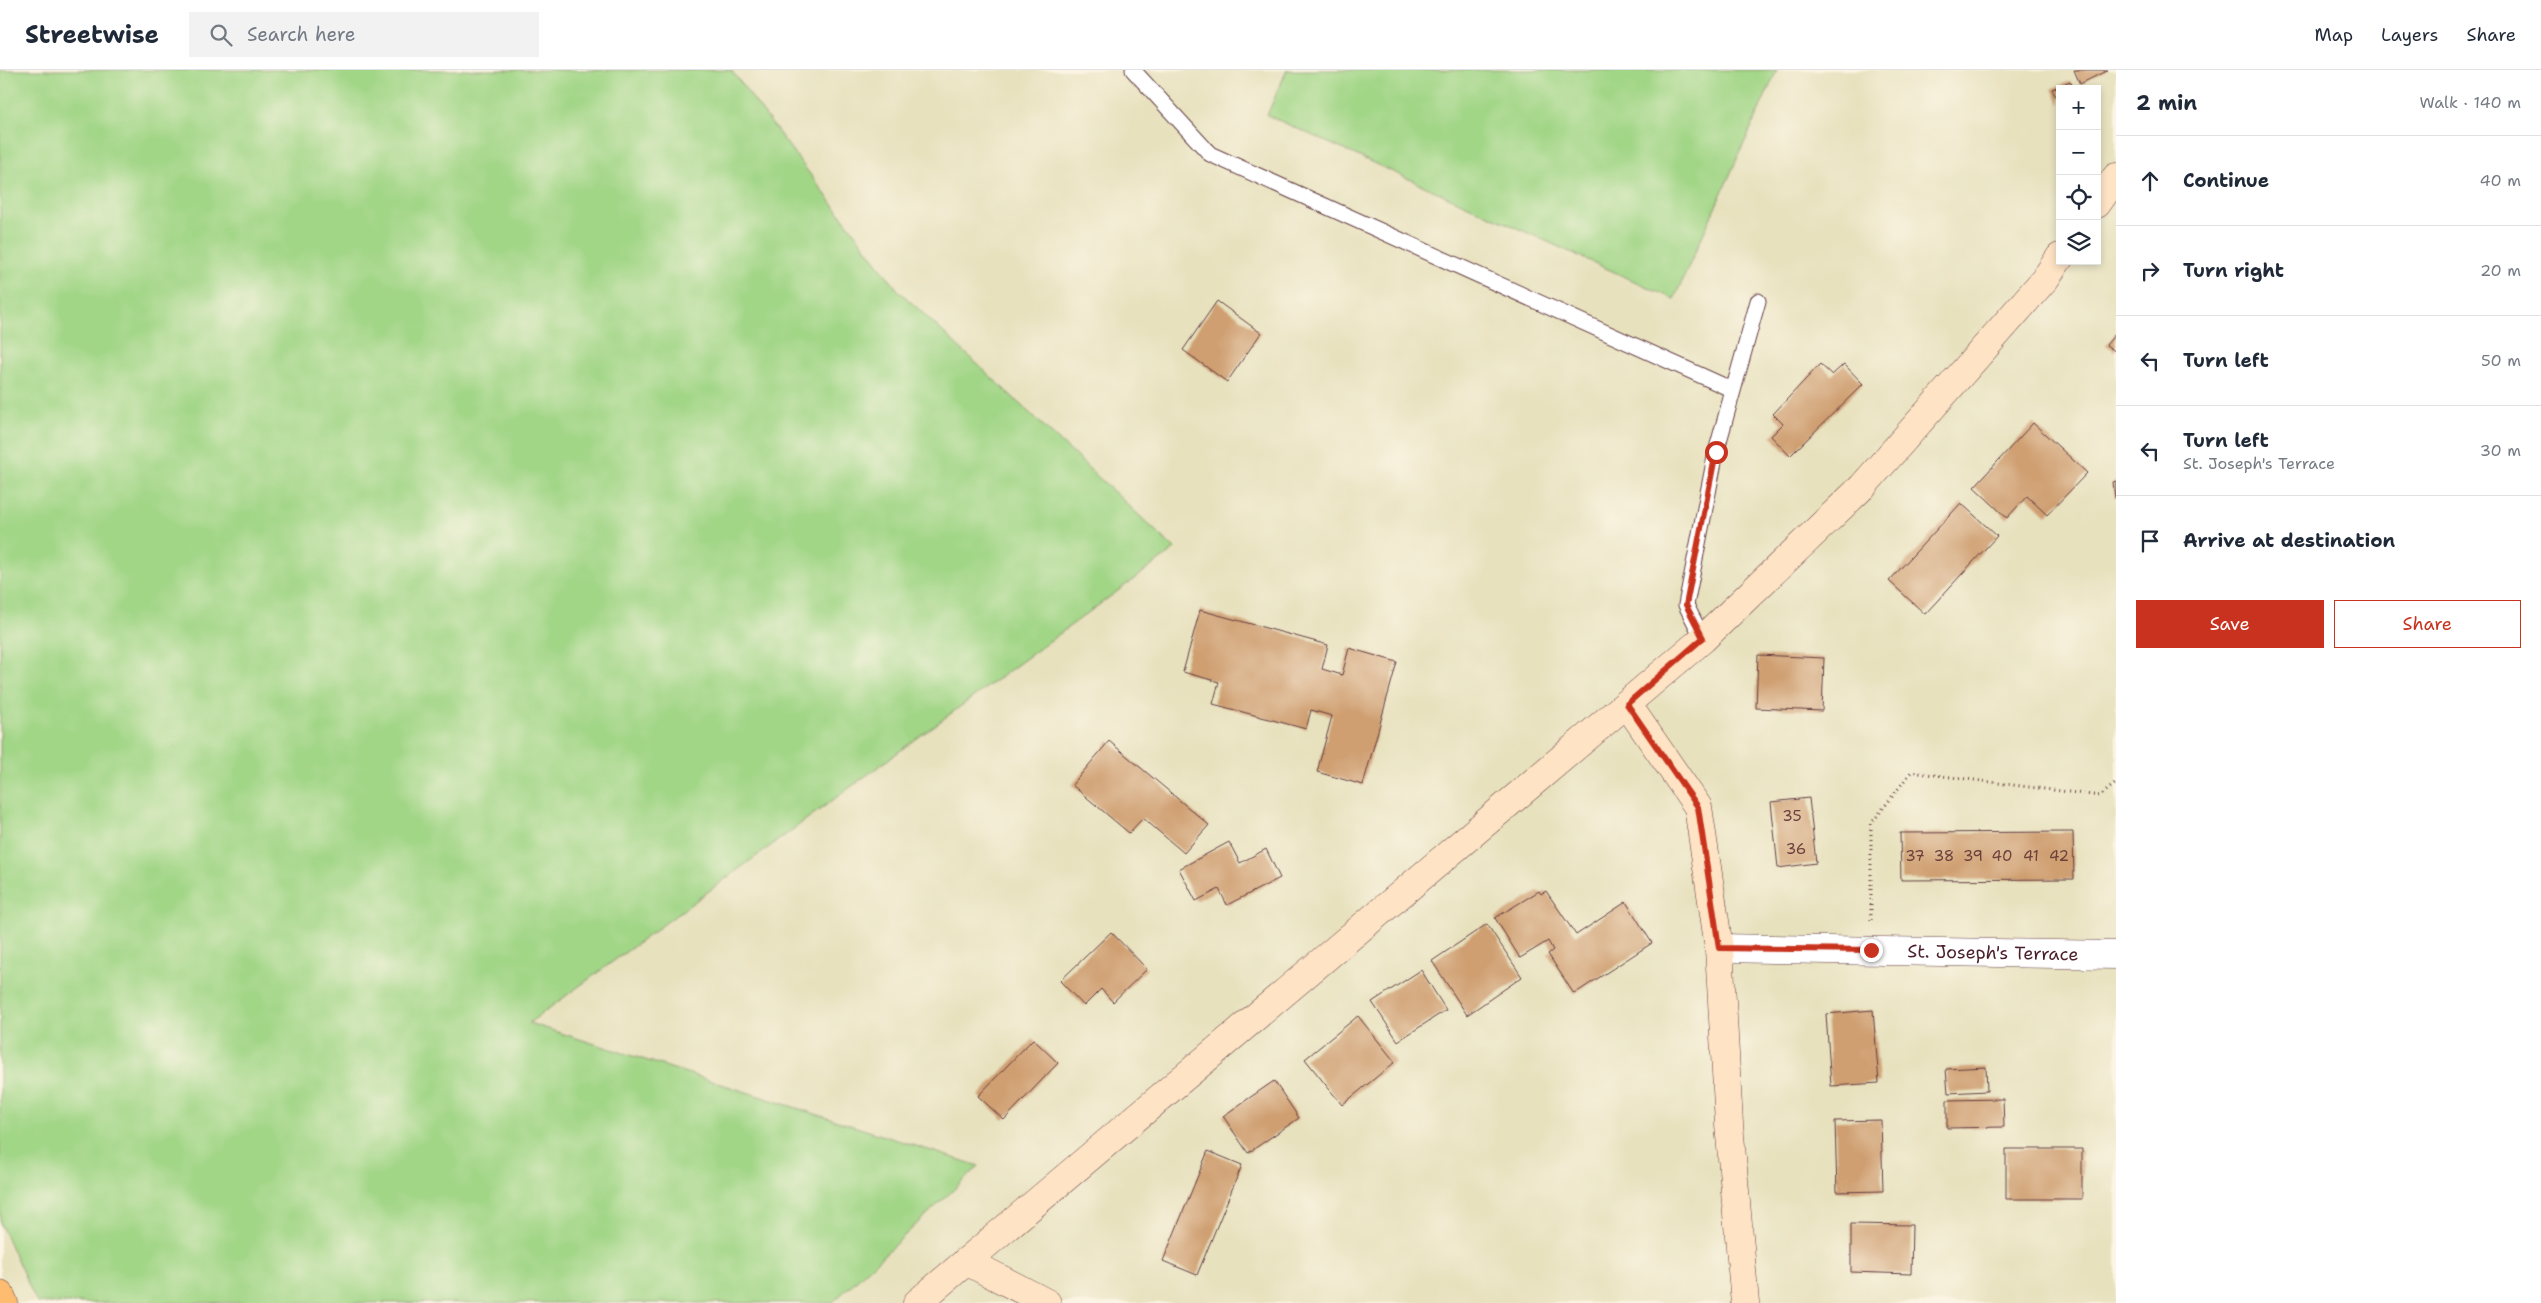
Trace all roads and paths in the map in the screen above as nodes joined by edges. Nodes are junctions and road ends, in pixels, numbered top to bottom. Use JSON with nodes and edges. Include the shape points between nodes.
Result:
{"nodes":[{"id":1,"x":1133,"y":70,"type":"edge"},
{"id":2,"x":2116,"y":177,"type":"edge"},
{"id":3,"x":2101,"y":198,"type":"edge"},
{"id":4,"x":2056,"y":262,"type":"edge"},
{"id":5,"x":1758,"y":301,"type":"dead end"},
{"id":6,"x":1733,"y":390,"type":"junction"},
{"id":7,"x":1703,"y":638,"type":"junction"},
{"id":8,"x":1627,"y":704,"type":"junction"},
{"id":9,"x":2116,"y":783,"type":"edge"},
{"id":10,"x":1719,"y":948,"type":"junction"},
{"id":11,"x":1871,"y":950,"type":"junction"},
{"id":12,"x":2116,"y":954,"type":"edge"},
{"id":13,"x":966,"y":1261,"type":"junction"},
{"id":14,"x":0,"y":1294,"type":"edge"},
{"id":15,"x":4,"y":1303,"type":"edge"},
{"id":16,"x":917,"y":1303,"type":"edge"},
{"id":17,"x":1047,"y":1303,"type":"edge"},
{"id":18,"x":1745,"y":1303,"type":"edge"}],
"edges":[{"from":1,"to":6,"type":"lane","via":[[1210,154]]},
{"from":2,"to":3,"type":"main road"},
{"from":4,"to":7,"type":"main road","via":[[1862,487]]},
{"from":5,"to":6,"type":"lane"},
{"from":6,"to":7,"type":"lane","via":[[1716,452],[1686,605]]},
{"from":7,"to":8,"type":"main road"},
{"from":8,"to":10,"type":"main road","via":[[1698,807]]},
{"from":8,"to":13,"type":"main road"},
{"from":9,"to":11,"type":"path","via":[[2100,796],[1911,772],[1871,824]]},
{"from":10,"to":11,"type":"street","name":"St. Joseph's Terrace"},
{"from":10,"to":18,"type":"main road","via":[[1729,1124]]},
{"from":11,"to":12,"type":"street","name":"St. Joseph's Terrace"},
{"from":13,"to":16,"type":"main road"},
{"from":13,"to":17,"type":"main road"},
{"from":14,"to":15,"type":"main road"}]}
